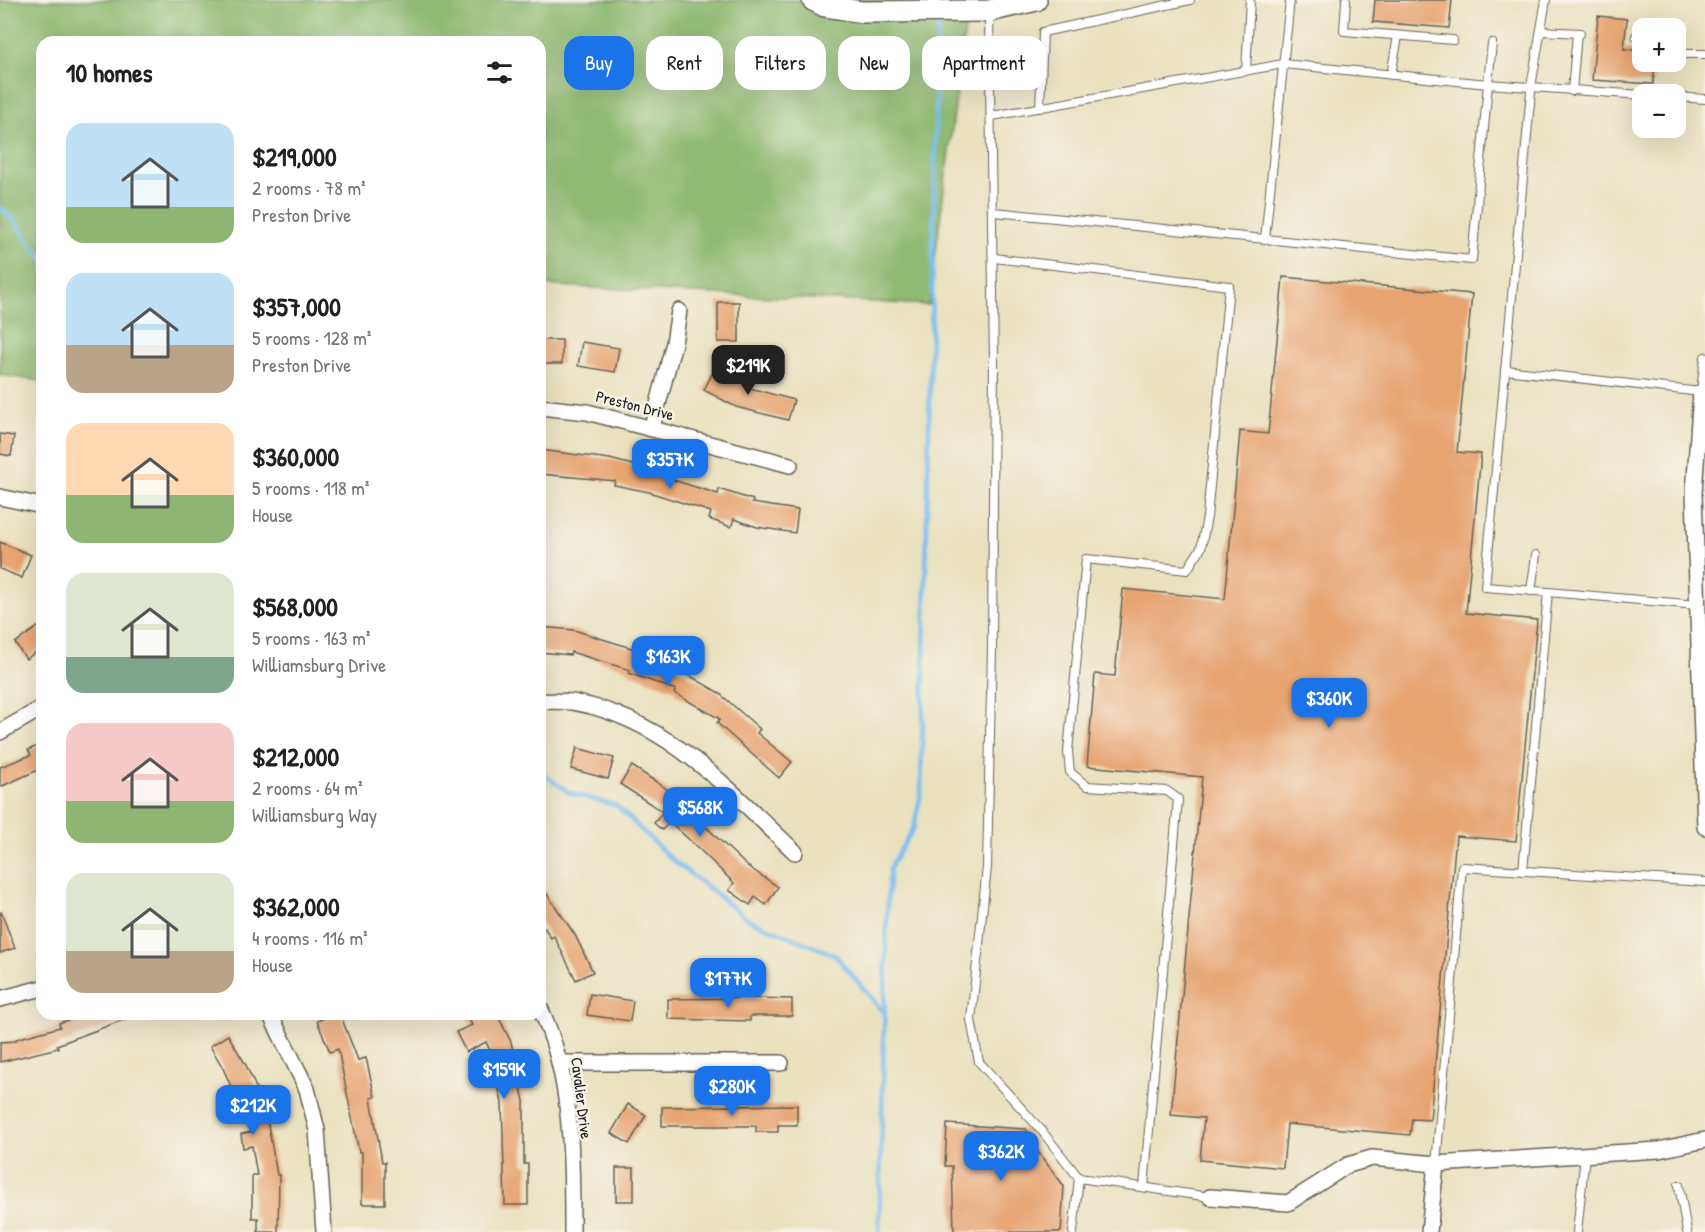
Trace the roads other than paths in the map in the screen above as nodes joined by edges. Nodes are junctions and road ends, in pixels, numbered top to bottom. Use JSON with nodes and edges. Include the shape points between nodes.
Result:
{"nodes":[{"id":1,"x":813,"y":0,"type":"edge"},
{"id":2,"x":1036,"y":0,"type":"edge"},
{"id":3,"x":1190,"y":0,"type":"edge"},
{"id":4,"x":1250,"y":0,"type":"edge"},
{"id":5,"x":1290,"y":0,"type":"edge"},
{"id":6,"x":1346,"y":0,"type":"edge"},
{"id":7,"x":1546,"y":0,"type":"edge"},
{"id":8,"x":989,"y":10,"type":"junction"},
{"id":9,"x":1541,"y":31,"type":"junction"},
{"id":10,"x":1398,"y":36,"type":"junction"},
{"id":11,"x":1454,"y":40,"type":"dead end"},
{"id":12,"x":1492,"y":43,"type":"dead end"},
{"id":13,"x":1686,"y":54,"type":"edge"},
{"id":14,"x":1705,"y":54,"type":"edge"},
{"id":15,"x":1283,"y":64,"type":"junction"},
{"id":16,"x":1246,"y":71,"type":"junction"},
{"id":17,"x":1391,"y":75,"type":"junction"},
{"id":18,"x":1488,"y":84,"type":"junction"},
{"id":19,"x":1531,"y":88,"type":"junction"},
{"id":20,"x":1572,"y":90,"type":"junction"},
{"id":21,"x":1632,"y":94,"type":"edge"},
{"id":22,"x":1686,"y":98,"type":"edge"},
{"id":23,"x":1705,"y":99,"type":"edge"},
{"id":24,"x":1040,"y":108,"type":"junction"},
{"id":25,"x":992,"y":116,"type":"junction"},
{"id":26,"x":994,"y":212,"type":"junction"},
{"id":27,"x":1265,"y":239,"type":"junction"},
{"id":28,"x":994,"y":258,"type":"junction"},
{"id":29,"x":679,"y":311,"type":"dead end"},
{"id":30,"x":1705,"y":357,"type":"edge"},
{"id":31,"x":1505,"y":370,"type":"junction"},
{"id":32,"x":1704,"y":393,"type":"edge"},
{"id":33,"x":546,"y":408,"type":"edge"},
{"id":34,"x":652,"y":427,"type":"junction"},
{"id":35,"x":790,"y":465,"type":"dead end"},
{"id":36,"x":0,"y":498,"type":"edge"},
{"id":37,"x":36,"y":505,"type":"edge"},
{"id":38,"x":1536,"y":555,"type":"dead end"},
{"id":39,"x":1532,"y":591,"type":"junction"},
{"id":40,"x":1548,"y":592,"type":"junction"},
{"id":41,"x":1697,"y":606,"type":"junction"},
{"id":42,"x":546,"y":701,"type":"edge"},
{"id":43,"x":36,"y":711,"type":"edge"},
{"id":44,"x":0,"y":732,"type":"edge"},
{"id":45,"x":1705,"y":827,"type":"edge"},
{"id":46,"x":795,"y":852,"type":"dead end"},
{"id":47,"x":1523,"y":871,"type":"junction"},
{"id":48,"x":1705,"y":882,"type":"edge"},
{"id":49,"x":36,"y":990,"type":"edge"},
{"id":50,"x":0,"y":999,"type":"edge"},
{"id":51,"x":273,"y":1020,"type":"edge"},
{"id":52,"x":545,"y":1020,"type":"edge"},
{"id":53,"x":561,"y":1063,"type":"junction"},
{"id":54,"x":781,"y":1063,"type":"dead end"},
{"id":55,"x":1705,"y":1140,"type":"edge"},
{"id":56,"x":1585,"y":1155,"type":"junction"},
{"id":57,"x":1436,"y":1164,"type":"junction"},
{"id":58,"x":1079,"y":1178,"type":"junction"},
{"id":59,"x":1679,"y":1185,"type":"dead end"},
{"id":60,"x":1144,"y":1187,"type":"junction"},
{"id":61,"x":1210,"y":1197,"type":"joint"},
{"id":62,"x":324,"y":1232,"type":"edge"},
{"id":63,"x":572,"y":1232,"type":"edge"},
{"id":64,"x":1073,"y":1232,"type":"edge"},
{"id":65,"x":1430,"y":1232,"type":"edge"},
{"id":66,"x":1577,"y":1232,"type":"edge"},
{"id":67,"x":1687,"y":1232,"type":"edge"}],
"edges":[{"from":1,"to":8,"type":"street","via":[[862,12]]},
{"from":2,"to":8,"type":"street"},
{"from":3,"to":24,"type":"lane","via":[[1043,32]]},
{"from":4,"to":16,"type":"lane"},
{"from":5,"to":15,"type":"lane"},
{"from":6,"to":10,"type":"lane","via":[[1344,31]]},
{"from":7,"to":9,"type":"lane"},
{"from":8,"to":25,"type":"lane"},
{"from":9,"to":19,"type":"lane"},
{"from":9,"to":20,"type":"lane","via":[[1579,33]]},
{"from":10,"to":11,"type":"lane"},
{"from":10,"to":17,"type":"lane"},
{"from":12,"to":18,"type":"lane"},
{"from":13,"to":14,"type":"lane"},
{"from":15,"to":16,"type":"lane"},
{"from":15,"to":17,"type":"lane"},
{"from":15,"to":27,"type":"lane"},
{"from":16,"to":24,"type":"lane"},
{"from":17,"to":18,"type":"lane"},
{"from":18,"to":19,"type":"lane"},
{"from":18,"to":27,"type":"lane","via":[[1472,260]]},
{"from":19,"to":20,"type":"lane"},
{"from":19,"to":31,"type":"lane"},
{"from":20,"to":21,"type":"lane"},
{"from":22,"to":23,"type":"lane"},
{"from":24,"to":25,"type":"lane"},
{"from":25,"to":26,"type":"lane"},
{"from":26,"to":27,"type":"lane"},
{"from":26,"to":28,"type":"lane"},
{"from":28,"to":58,"type":"lane","via":[[987,867],[971,1020],[979,1062]]},
{"from":28,"to":60,"type":"lane","via":[[1229,286],[1201,548],[1187,570],[1086,559],[1077,652],[1068,752],[1070,772],[1087,786],[1167,791],[1178,799]]},
{"from":29,"to":34,"type":"street"},
{"from":30,"to":32,"type":"lane"},
{"from":31,"to":32,"type":"lane"},
{"from":31,"to":39,"type":"lane","via":[[1485,587]]},
{"from":32,"to":41,"type":"street","via":[[1694,493]]},
{"from":33,"to":34,"type":"street","name":"Preston Drive"},
{"from":34,"to":35,"type":"street","name":"Preston Drive"},
{"from":36,"to":37,"type":"street"},
{"from":38,"to":39,"type":"lane"},
{"from":39,"to":40,"type":"lane"},
{"from":40,"to":41,"type":"lane"},
{"from":40,"to":47,"type":"lane"},
{"from":41,"to":45,"type":"street"},
{"from":42,"to":46,"type":"street","via":[[577,702],[635,722],[665,738],[700,764]]},
{"from":43,"to":44,"type":"street"},
{"from":47,"to":48,"type":"lane"},
{"from":47,"to":57,"type":"lane","via":[[1462,867]]},
{"from":49,"to":50,"type":"street"},
{"from":51,"to":62,"type":"street","via":[[307,1089],[316,1130]]},
{"from":52,"to":53,"type":"street","name":"Cavalier Drive"},
{"from":53,"to":54,"type":"street"},
{"from":53,"to":63,"type":"street","name":"Cavalier Drive","via":[[572,1166]]},
{"from":55,"to":56,"type":"street","via":[[1659,1150]]},
{"from":56,"to":57,"type":"street"},
{"from":56,"to":66,"type":"lane"},
{"from":57,"to":61,"type":"street","via":[[1359,1160],[1288,1203]]},
{"from":57,"to":65,"type":"street"},
{"from":58,"to":60,"type":"lane"},
{"from":58,"to":64,"type":"lane"},
{"from":59,"to":67,"type":"lane"},
{"from":60,"to":61,"type":"lane"}]}
